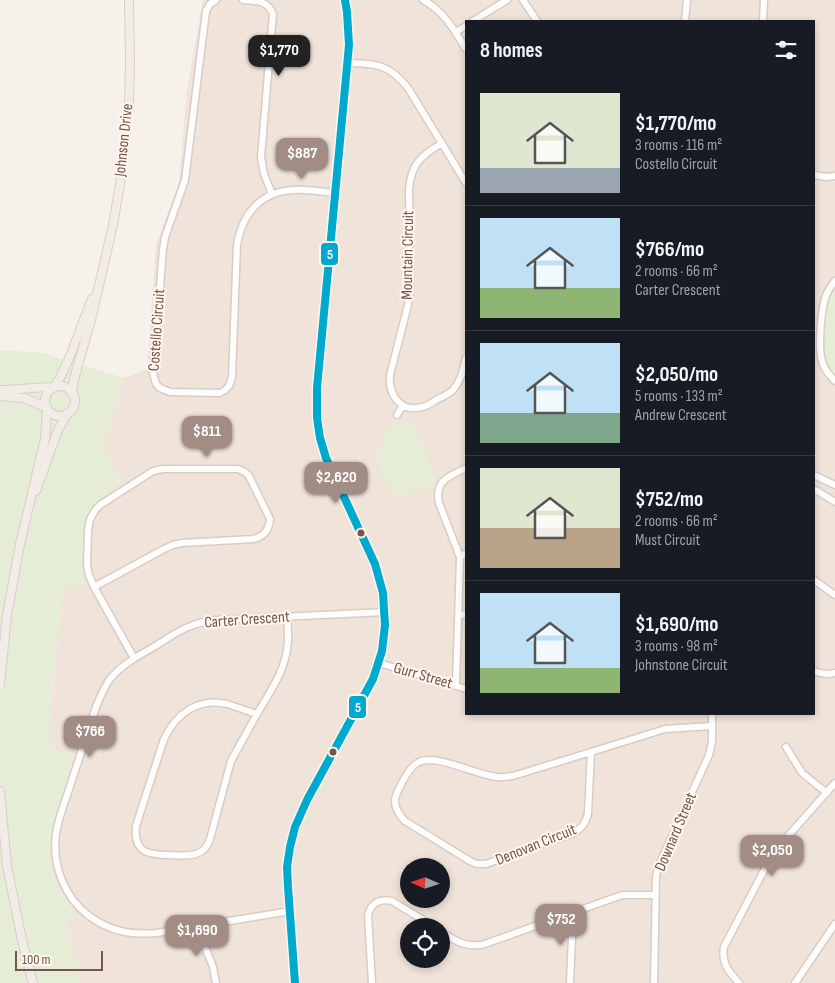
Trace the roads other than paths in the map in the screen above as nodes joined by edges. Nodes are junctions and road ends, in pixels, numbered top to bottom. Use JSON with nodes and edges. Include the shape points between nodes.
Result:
{"nodes":[{"id":1,"x":129,"y":0,"type":"edge"},
{"id":2,"x":216,"y":0,"type":"edge"},
{"id":3,"x":243,"y":0,"type":"edge"},
{"id":4,"x":345,"y":0,"type":"edge"},
{"id":5,"x":423,"y":0,"type":"edge"},
{"id":6,"x":507,"y":0,"type":"edge"},
{"id":7,"x":524,"y":0,"type":"edge"},
{"id":8,"x":687,"y":0,"type":"edge"},
{"id":9,"x":764,"y":0,"type":"edge"},
{"id":10,"x":475,"y":20,"type":"edge"},
{"id":11,"x":536,"y":20,"type":"edge"},
{"id":12,"x":685,"y":20,"type":"edge"},
{"id":13,"x":763,"y":20,"type":"edge"},
{"id":14,"x":465,"y":27,"type":"edge"},
{"id":15,"x":456,"y":32,"type":"junction"},
{"id":16,"x":465,"y":47,"type":"edge"},
{"id":17,"x":348,"y":63,"type":"junction"},
{"id":18,"x":442,"y":143,"type":"junction"},
{"id":19,"x":815,"y":175,"type":"edge"},
{"id":20,"x":835,"y":176,"type":"edge"},
{"id":21,"x":465,"y":180,"type":"edge"},
{"id":22,"x":272,"y":194,"type":"junction"},
{"id":23,"x":335,"y":194,"type":"junction"},
{"id":24,"x":100,"y":278,"type":"junction"},
{"id":25,"x":835,"y":281,"type":"edge"},
{"id":26,"x":465,"y":367,"type":"edge"},
{"id":27,"x":835,"y":381,"type":"edge"},
{"id":28,"x":55,"y":387,"type":"junction"},
{"id":29,"x":0,"y":390,"type":"edge"},
{"id":30,"x":72,"y":393,"type":"junction"},
{"id":31,"x":0,"y":396,"type":"edge"},
{"id":32,"x":403,"y":405,"type":"junction"},
{"id":33,"x":47,"y":408,"type":"junction"},
{"id":34,"x":67,"y":414,"type":"junction"},
{"id":35,"x":397,"y":415,"type":"dead end"},
{"id":36,"x":465,"y":468,"type":"edge"},
{"id":37,"x":815,"y":475,"type":"edge"},
{"id":38,"x":835,"y":485,"type":"edge"},
{"id":39,"x":815,"y":489,"type":"edge"},
{"id":40,"x":835,"y":502,"type":"edge"},
{"id":41,"x":29,"y":507,"type":"junction"},
{"id":42,"x":463,"y":555,"type":"edge"},
{"id":43,"x":815,"y":581,"type":"edge"},
{"id":44,"x":94,"y":587,"type":"junction"},
{"id":45,"x":835,"y":594,"type":"edge"},
{"id":46,"x":385,"y":612,"type":"junction"},
{"id":47,"x":458,"y":614,"type":"junction"},
{"id":48,"x":465,"y":615,"type":"edge"},
{"id":49,"x":287,"y":617,"type":"junction"},
{"id":50,"x":134,"y":658,"type":"junction"},
{"id":51,"x":379,"y":663,"type":"junction"},
{"id":52,"x":815,"y":671,"type":"edge"},
{"id":53,"x":835,"y":673,"type":"edge"},
{"id":54,"x":0,"y":685,"type":"edge"},
{"id":55,"x":456,"y":686,"type":"junction"},
{"id":56,"x":465,"y":689,"type":"edge"},
{"id":57,"x":257,"y":714,"type":"junction"},
{"id":58,"x":712,"y":715,"type":"edge"},
{"id":59,"x":712,"y":726,"type":"junction"},
{"id":60,"x":786,"y":746,"type":"dead end"},
{"id":61,"x":591,"y":752,"type":"junction"},
{"id":62,"x":835,"y":783,"type":"edge"},
{"id":63,"x":0,"y":791,"type":"edge"},
{"id":64,"x":827,"y":793,"type":"junction"},
{"id":65,"x":655,"y":895,"type":"junction"},
{"id":66,"x":290,"y":911,"type":"junction"},
{"id":67,"x":573,"y":913,"type":"junction"},
{"id":68,"x":420,"y":918,"type":"edge"},
{"id":69,"x":835,"y":924,"type":"edge"},
{"id":70,"x":197,"y":927,"type":"junction"},
{"id":71,"x":450,"y":937,"type":"edge"},
{"id":72,"x":33,"y":983,"type":"edge"},
{"id":73,"x":216,"y":983,"type":"edge"},
{"id":74,"x":295,"y":983,"type":"edge"},
{"id":75,"x":372,"y":983,"type":"edge"},
{"id":76,"x":570,"y":983,"type":"edge"},
{"id":77,"x":654,"y":983,"type":"edge"},
{"id":78,"x":738,"y":983,"type":"edge"},
{"id":79,"x":795,"y":983,"type":"edge"}],
"edges":[{"from":1,"to":24,"type":"main road","name":"Johnson Drive","via":[[129,104],[125,144],[113,225]]},
{"from":2,"to":22,"type":"street","name":"Costello Circuit","via":[[206,11],[185,180],[163,249],[153,374],[162,390],[216,394],[229,386],[239,233],[249,212]]},
{"from":3,"to":22,"type":"street","via":[[265,3],[273,14],[261,157]]},
{"from":4,"to":17,"type":"street"},
{"from":5,"to":15,"type":"street","via":[[442,14]]},
{"from":6,"to":10,"type":"street"},
{"from":7,"to":11,"type":"street"},
{"from":8,"to":12,"type":"street"},
{"from":9,"to":13,"type":"street"},
{"from":14,"to":15,"type":"street"},
{"from":15,"to":16,"type":"street"},
{"from":17,"to":18,"type":"street","via":[[376,65],[397,75]]},
{"from":17,"to":23,"type":"street"},
{"from":18,"to":21,"type":"street"},
{"from":18,"to":32,"type":"street","name":"Mountain Circuit","via":[[422,157],[410,179],[410,290],[389,383],[394,397]]},
{"from":19,"to":20,"type":"street"},
{"from":22,"to":23,"type":"street","name":"Costello Circuit","via":[[294,190]]},
{"from":23,"to":46,"type":"street","via":[[317,418],[326,458],[375,564]]},
{"from":24,"to":28,"type":"main road","name":"Johnson Drive","via":[[72,355]]},
{"from":24,"to":30,"type":"main road","name":"Johnson Drive"},
{"from":25,"to":27,"type":"street","via":[[824,302],[819,349],[821,360]]},
{"from":26,"to":32,"type":"street","via":[[454,389],[446,396],[423,407]]},
{"from":28,"to":29,"type":"main road"},
{"from":28,"to":30,"type":"main road","via":[[64,387]]},
{"from":28,"to":33,"type":"main road","via":[[46,395]]},
{"from":30,"to":34,"type":"main road","via":[[75,404]]},
{"from":31,"to":33,"type":"main road","via":[[24,398]]},
{"from":32,"to":35,"type":"street"},
{"from":33,"to":34,"type":"main road","via":[[55,415]]},
{"from":33,"to":41,"type":"main road","via":[[45,439]]},
{"from":34,"to":41,"type":"main road"},
{"from":36,"to":42,"type":"street","via":[[444,480],[438,489],[439,504]]},
{"from":37,"to":38,"type":"street"},
{"from":39,"to":40,"type":"street"},
{"from":41,"to":54,"type":"main road","via":[[7,615]]},
{"from":42,"to":47,"type":"street"},
{"from":43,"to":45,"type":"street"},
{"from":44,"to":44,"type":"street","via":[[172,545],[262,536],[268,530],[270,519],[249,476],[238,469],[163,469],[148,473],[100,505],[90,519],[88,530],[87,566]]},
{"from":44,"to":50,"type":"street"},
{"from":46,"to":49,"type":"street","name":"Carter Crescent"},
{"from":46,"to":51,"type":"street"},
{"from":47,"to":48,"type":"street"},
{"from":47,"to":55,"type":"street"},
{"from":49,"to":50,"type":"street","name":"Carter Crescent","via":[[196,624]]},
{"from":49,"to":57,"type":"street","via":[[285,663]]},
{"from":50,"to":70,"type":"street","name":"Carter Crescent","via":[[110,679],[96,707],[57,827],[57,866],[74,901],[97,922],[111,929],[142,934]]},
{"from":51,"to":55,"type":"street","name":"Gurr Street"},
{"from":51,"to":66,"type":"street","via":[[370,687],[295,827],[288,867]]},
{"from":52,"to":53,"type":"street"},
{"from":55,"to":56,"type":"street","name":"Gurr Street"},
{"from":57,"to":57,"type":"street","via":[[226,704],[208,703],[191,708],[173,723],[164,739],[136,826],[136,841],[143,850],[153,855],[188,856],[205,849],[230,761]]},
{"from":58,"to":59,"type":"street","name":"Downard Street"},
{"from":59,"to":61,"type":"street","name":"Denovan Circuit","via":[[665,729]]},
{"from":59,"to":65,"type":"street","name":"Downard Street","via":[[709,755],[659,865]]},
{"from":60,"to":64,"type":"street","via":[[802,773]]},
{"from":61,"to":61,"type":"street","name":"Denovan Circuit","via":[[588,813],[582,827],[574,833],[490,864],[470,861],[405,821],[396,809],[398,791],[417,762],[435,760],[488,776],[503,777]]},
{"from":62,"to":64,"type":"street"},
{"from":63,"to":72,"type":"main road","via":[[7,866]]},
{"from":64,"to":78,"type":"street","via":[[773,853],[724,947],[725,966]]},
{"from":65,"to":67,"type":"street","via":[[622,895]]},
{"from":65,"to":77,"type":"street","name":"Downard Street"},
{"from":66,"to":70,"type":"street","name":"Carter Crescent"},
{"from":66,"to":74,"type":"street"},
{"from":67,"to":71,"type":"street","via":[[482,945],[464,944]]},
{"from":67,"to":76,"type":"street"},
{"from":68,"to":75,"type":"street","via":[[386,900],[380,900],[369,910]]},
{"from":69,"to":79,"type":"street"},
{"from":70,"to":73,"type":"street"}]}
